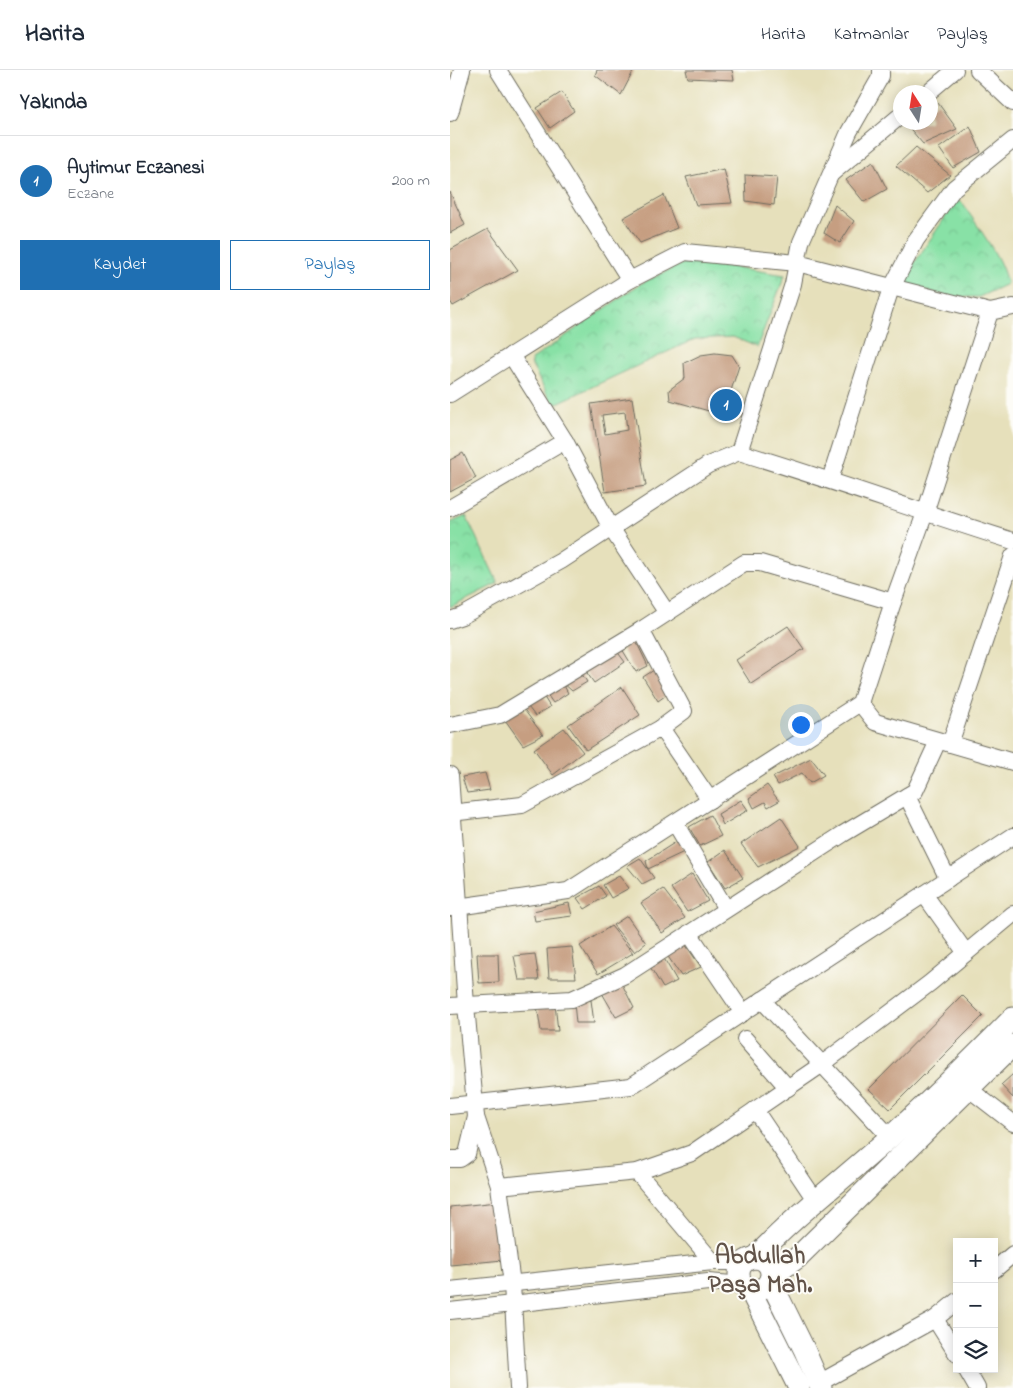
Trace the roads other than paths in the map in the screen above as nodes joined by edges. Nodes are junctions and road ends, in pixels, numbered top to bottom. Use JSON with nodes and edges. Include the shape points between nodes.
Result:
{"nodes":[{"id":1,"x":462,"y":70,"type":"edge"},
{"id":2,"x":498,"y":70,"type":"edge"},
{"id":3,"x":881,"y":70,"type":"edge"},
{"id":4,"x":955,"y":70,"type":"edge"},
{"id":5,"x":978,"y":70,"type":"edge"},
{"id":6,"x":937,"y":85,"type":"edge"},
{"id":7,"x":1013,"y":104,"type":"edge"},
{"id":8,"x":450,"y":113,"type":"edge"},
{"id":9,"x":893,"y":122,"type":"edge"},
{"id":10,"x":1013,"y":140,"type":"edge"},
{"id":11,"x":830,"y":174,"type":"junction"},
{"id":12,"x":797,"y":263,"type":"junction"},
{"id":13,"x":630,"y":280,"type":"junction"},
{"id":14,"x":892,"y":287,"type":"junction"},
{"id":15,"x":1013,"y":307,"type":"edge"},
{"id":16,"x":990,"y":312,"type":"junction"},
{"id":17,"x":511,"y":355,"type":"junction"},
{"id":18,"x":450,"y":394,"type":"edge"},
{"id":19,"x":565,"y":441,"type":"junction"},
{"id":20,"x":739,"y":452,"type":"junction"},
{"id":21,"x":830,"y":480,"type":"junction"},
{"id":22,"x":450,"y":508,"type":"edge"},
{"id":23,"x":925,"y":513,"type":"junction"},
{"id":24,"x":612,"y":528,"type":"junction"},
{"id":25,"x":1013,"y":541,"type":"edge"},
{"id":26,"x":1013,"y":556,"type":"edge"},
{"id":27,"x":893,"y":602,"type":"junction"},
{"id":28,"x":667,"y":613,"type":"junction"},
{"id":29,"x":450,"y":620,"type":"edge"},
{"id":30,"x":641,"y":630,"type":"junction"},
{"id":31,"x":860,"y":703,"type":"junction"},
{"id":32,"x":450,"y":725,"type":"edge"},
{"id":33,"x":661,"y":728,"type":"junction"},
{"id":34,"x":944,"y":742,"type":"junction"},
{"id":35,"x":1013,"y":762,"type":"edge"},
{"id":36,"x":450,"y":775,"type":"edge"},
{"id":37,"x":907,"y":796,"type":"junction"},
{"id":38,"x":710,"y":800,"type":"junction"},
{"id":39,"x":451,"y":813,"type":"edge"},
{"id":40,"x":675,"y":823,"type":"junction"},
{"id":41,"x":1013,"y":836,"type":"edge"},
{"id":42,"x":948,"y":879,"type":"junction"},
{"id":43,"x":924,"y":894,"type":"junction"},
{"id":44,"x":455,"y":908,"type":"edge"},
{"id":45,"x":726,"y":909,"type":"junction"},
{"id":46,"x":1013,"y":914,"type":"edge"},
{"id":47,"x":689,"y":933,"type":"junction"},
{"id":48,"x":966,"y":953,"type":"junction"},
{"id":49,"x":762,"y":1000,"type":"junction"},
{"id":50,"x":458,"y":1005,"type":"edge"},
{"id":51,"x":742,"y":1013,"type":"junction"},
{"id":52,"x":1013,"y":1018,"type":"edge"},
{"id":53,"x":745,"y":1039,"type":"dead end"},
{"id":54,"x":1013,"y":1045,"type":"edge"},
{"id":55,"x":821,"y":1065,"type":"junction"},
{"id":56,"x":788,"y":1088,"type":"junction"},
{"id":57,"x":969,"y":1089,"type":"junction"},
{"id":58,"x":450,"y":1106,"type":"edge"},
{"id":59,"x":476,"y":1109,"type":"junction"},
{"id":60,"x":755,"y":1110,"type":"junction"},
{"id":61,"x":1013,"y":1123,"type":"edge"},
{"id":62,"x":890,"y":1138,"type":"junction"},
{"id":63,"x":450,"y":1160,"type":"edge"},
{"id":64,"x":637,"y":1172,"type":"junction"},
{"id":65,"x":499,"y":1186,"type":"junction"},
{"id":66,"x":816,"y":1201,"type":"junction"},
{"id":67,"x":1013,"y":1254,"type":"edge"},
{"id":68,"x":750,"y":1260,"type":"junction"},
{"id":69,"x":713,"y":1262,"type":"junction"},
{"id":70,"x":998,"y":1267,"type":"edge"},
{"id":71,"x":770,"y":1278,"type":"junction"},
{"id":72,"x":512,"y":1284,"type":"junction"},
{"id":73,"x":746,"y":1287,"type":"junction"},
{"id":74,"x":450,"y":1290,"type":"edge"},
{"id":75,"x":512,"y":1304,"type":"junction"},
{"id":76,"x":953,"y":1304,"type":"edge"},
{"id":77,"x":450,"y":1311,"type":"edge"},
{"id":78,"x":935,"y":1318,"type":"junction"},
{"id":79,"x":953,"y":1347,"type":"edge"},
{"id":80,"x":968,"y":1373,"type":"edge"},
{"id":81,"x":804,"y":1386,"type":"edge"},
{"id":82,"x":518,"y":1388,"type":"edge"},
{"id":83,"x":977,"y":1388,"type":"edge"}],
"edges":[{"from":1,"to":8,"type":"street"},
{"from":2,"to":13,"type":"street"},
{"from":3,"to":11,"type":"street","via":[[881,76],[849,132]]},
{"from":4,"to":6,"type":"street"},
{"from":5,"to":7,"type":"street"},
{"from":9,"to":11,"type":"street"},
{"from":10,"to":14,"type":"street","via":[[950,193],[916,240]]},
{"from":11,"to":12,"type":"street","via":[[801,242]]},
{"from":12,"to":13,"type":"street","via":[[686,252]]},
{"from":12,"to":14,"type":"street"},
{"from":12,"to":20,"type":"street"},
{"from":13,"to":17,"type":"street"},
{"from":14,"to":16,"type":"street"},
{"from":14,"to":21,"type":"street"},
{"from":15,"to":16,"type":"street"},
{"from":16,"to":23,"type":"street"},
{"from":17,"to":18,"type":"street"},
{"from":17,"to":19,"type":"street"},
{"from":19,"to":22,"type":"street"},
{"from":19,"to":24,"type":"street"},
{"from":20,"to":21,"type":"street"},
{"from":20,"to":24,"type":"street","via":[[708,465]]},
{"from":21,"to":23,"type":"street"},
{"from":23,"to":25,"type":"street"},
{"from":23,"to":27,"type":"street"},
{"from":24,"to":28,"type":"street"},
{"from":24,"to":29,"type":"street","via":[[561,561]]},
{"from":26,"to":34,"type":"street"},
{"from":27,"to":28,"type":"street","via":[[760,563],[744,563]]},
{"from":27,"to":31,"type":"street"},
{"from":28,"to":30,"type":"street"},
{"from":30,"to":32,"type":"street","via":[[500,715]]},
{"from":30,"to":33,"type":"street","via":[[684,711]]},
{"from":31,"to":34,"type":"street","via":[[875,722]]},
{"from":31,"to":38,"type":"street"},
{"from":33,"to":38,"type":"street"},
{"from":33,"to":39,"type":"street","via":[[522,805]]},
{"from":34,"to":35,"type":"street"},
{"from":34,"to":37,"type":"street","via":[[915,791]]},
{"from":36,"to":39,"type":"street"},
{"from":37,"to":42,"type":"street"},
{"from":37,"to":45,"type":"street"},
{"from":38,"to":40,"type":"street"},
{"from":39,"to":44,"type":"street"},
{"from":40,"to":44,"type":"street","via":[[568,891]]},
{"from":40,"to":45,"type":"street"},
{"from":41,"to":42,"type":"street"},
{"from":42,"to":43,"type":"street"},
{"from":43,"to":48,"type":"street"},
{"from":43,"to":49,"type":"street"},
{"from":44,"to":50,"type":"street"},
{"from":45,"to":47,"type":"street"},
{"from":46,"to":48,"type":"street"},
{"from":47,"to":50,"type":"street","via":[[625,975],[572,999]]},
{"from":47,"to":51,"type":"street"},
{"from":48,"to":55,"type":"street"},
{"from":49,"to":51,"type":"street"},
{"from":49,"to":55,"type":"street"},
{"from":50,"to":59,"type":"street"},
{"from":51,"to":59,"type":"street","via":[[631,1086]]},
{"from":52,"to":62,"type":"main road"},
{"from":53,"to":56,"type":"street"},
{"from":54,"to":57,"type":"main road"},
{"from":55,"to":56,"type":"street"},
{"from":55,"to":62,"type":"street"},
{"from":56,"to":60,"type":"street"},
{"from":57,"to":61,"type":"street"},
{"from":57,"to":71,"type":"main road","via":[[797,1258]]},
{"from":58,"to":59,"type":"street"},
{"from":59,"to":63,"type":"street","via":[[467,1154]]},
{"from":59,"to":65,"type":"street"},
{"from":60,"to":64,"type":"street","via":[[692,1153]]},
{"from":60,"to":66,"type":"street"},
{"from":62,"to":66,"type":"main road"},
{"from":64,"to":65,"type":"street"},
{"from":64,"to":69,"type":"street"},
{"from":65,"to":72,"type":"street"},
{"from":66,"to":68,"type":"main road"},
{"from":67,"to":70,"type":"street"},
{"from":68,"to":69,"type":"street"},
{"from":68,"to":71,"type":"main road","via":[[767,1262]]},
{"from":68,"to":73,"type":"main road","via":[[740,1268],[739,1274]]},
{"from":69,"to":72,"type":"street"},
{"from":71,"to":73,"type":"main road","via":[[762,1288]]},
{"from":71,"to":81,"type":"main road","via":[[804,1349]]},
{"from":72,"to":74,"type":"street"},
{"from":72,"to":75,"type":"street"},
{"from":73,"to":75,"type":"street","via":[[708,1282]]},
{"from":73,"to":81,"type":"main road"},
{"from":75,"to":77,"type":"street"},
{"from":75,"to":82,"type":"street"},
{"from":76,"to":78,"type":"street"},
{"from":78,"to":79,"type":"street"},
{"from":78,"to":81,"type":"street"},
{"from":80,"to":83,"type":"street"}]}
